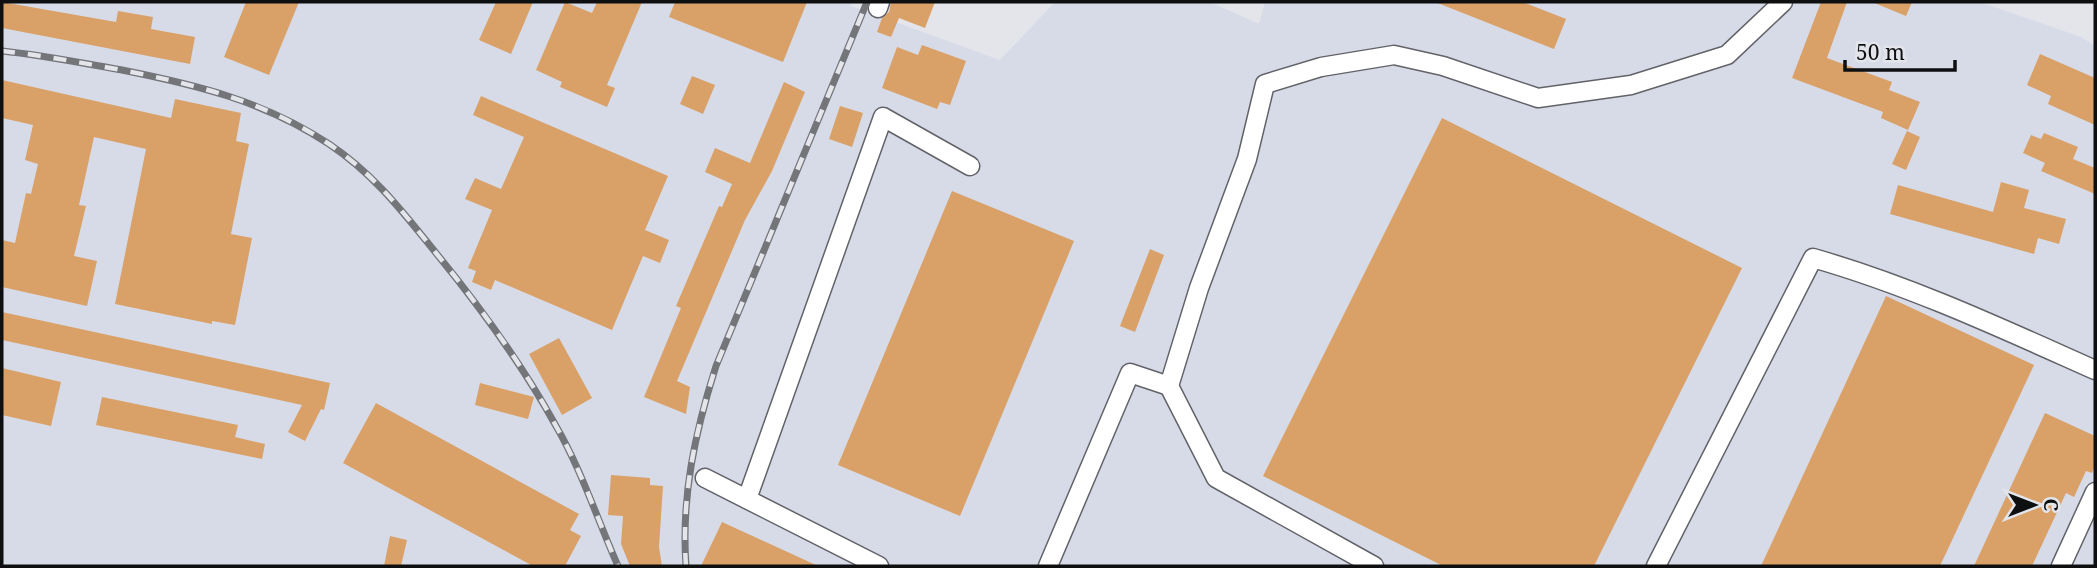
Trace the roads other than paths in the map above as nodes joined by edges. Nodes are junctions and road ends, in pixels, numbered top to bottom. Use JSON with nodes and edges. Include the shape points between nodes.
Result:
{"nodes":[{"id":1,"x":1783,"y":2,"type":"edge"},
{"id":2,"x":970,"y":166,"type":"dead end"},
{"id":3,"x":2095,"y":370,"type":"edge"},
{"id":4,"x":1169,"y":386,"type":"junction"},
{"id":5,"x":705,"y":478,"type":"dead end"},
{"id":6,"x":2095,"y":492,"type":"edge"},
{"id":7,"x":747,"y":499,"type":"junction"},
{"id":8,"x":879,"y":566,"type":"edge"},
{"id":9,"x":1048,"y":566,"type":"edge"},
{"id":10,"x":1374,"y":566,"type":"edge"},
{"id":11,"x":1656,"y":566,"type":"edge"},
{"id":12,"x":2060,"y":566,"type":"edge"}],
"edges":[{"from":1,"to":4,"type":"lane","via":[[1727,55],[1631,85],[1538,98],[1394,55],[1321,67],[1265,83],[1247,159]]},
{"from":2,"to":7,"type":"lane","via":[[883,117]]},
{"from":3,"to":11,"type":"lane","via":[[1863,272],[1813,258]]},
{"from":4,"to":9,"type":"lane","via":[[1130,373]]},
{"from":4,"to":10,"type":"lane","via":[[1216,478]]},
{"from":5,"to":7,"type":"lane"},
{"from":6,"to":12,"type":"lane"},
{"from":7,"to":8,"type":"lane"}]}
